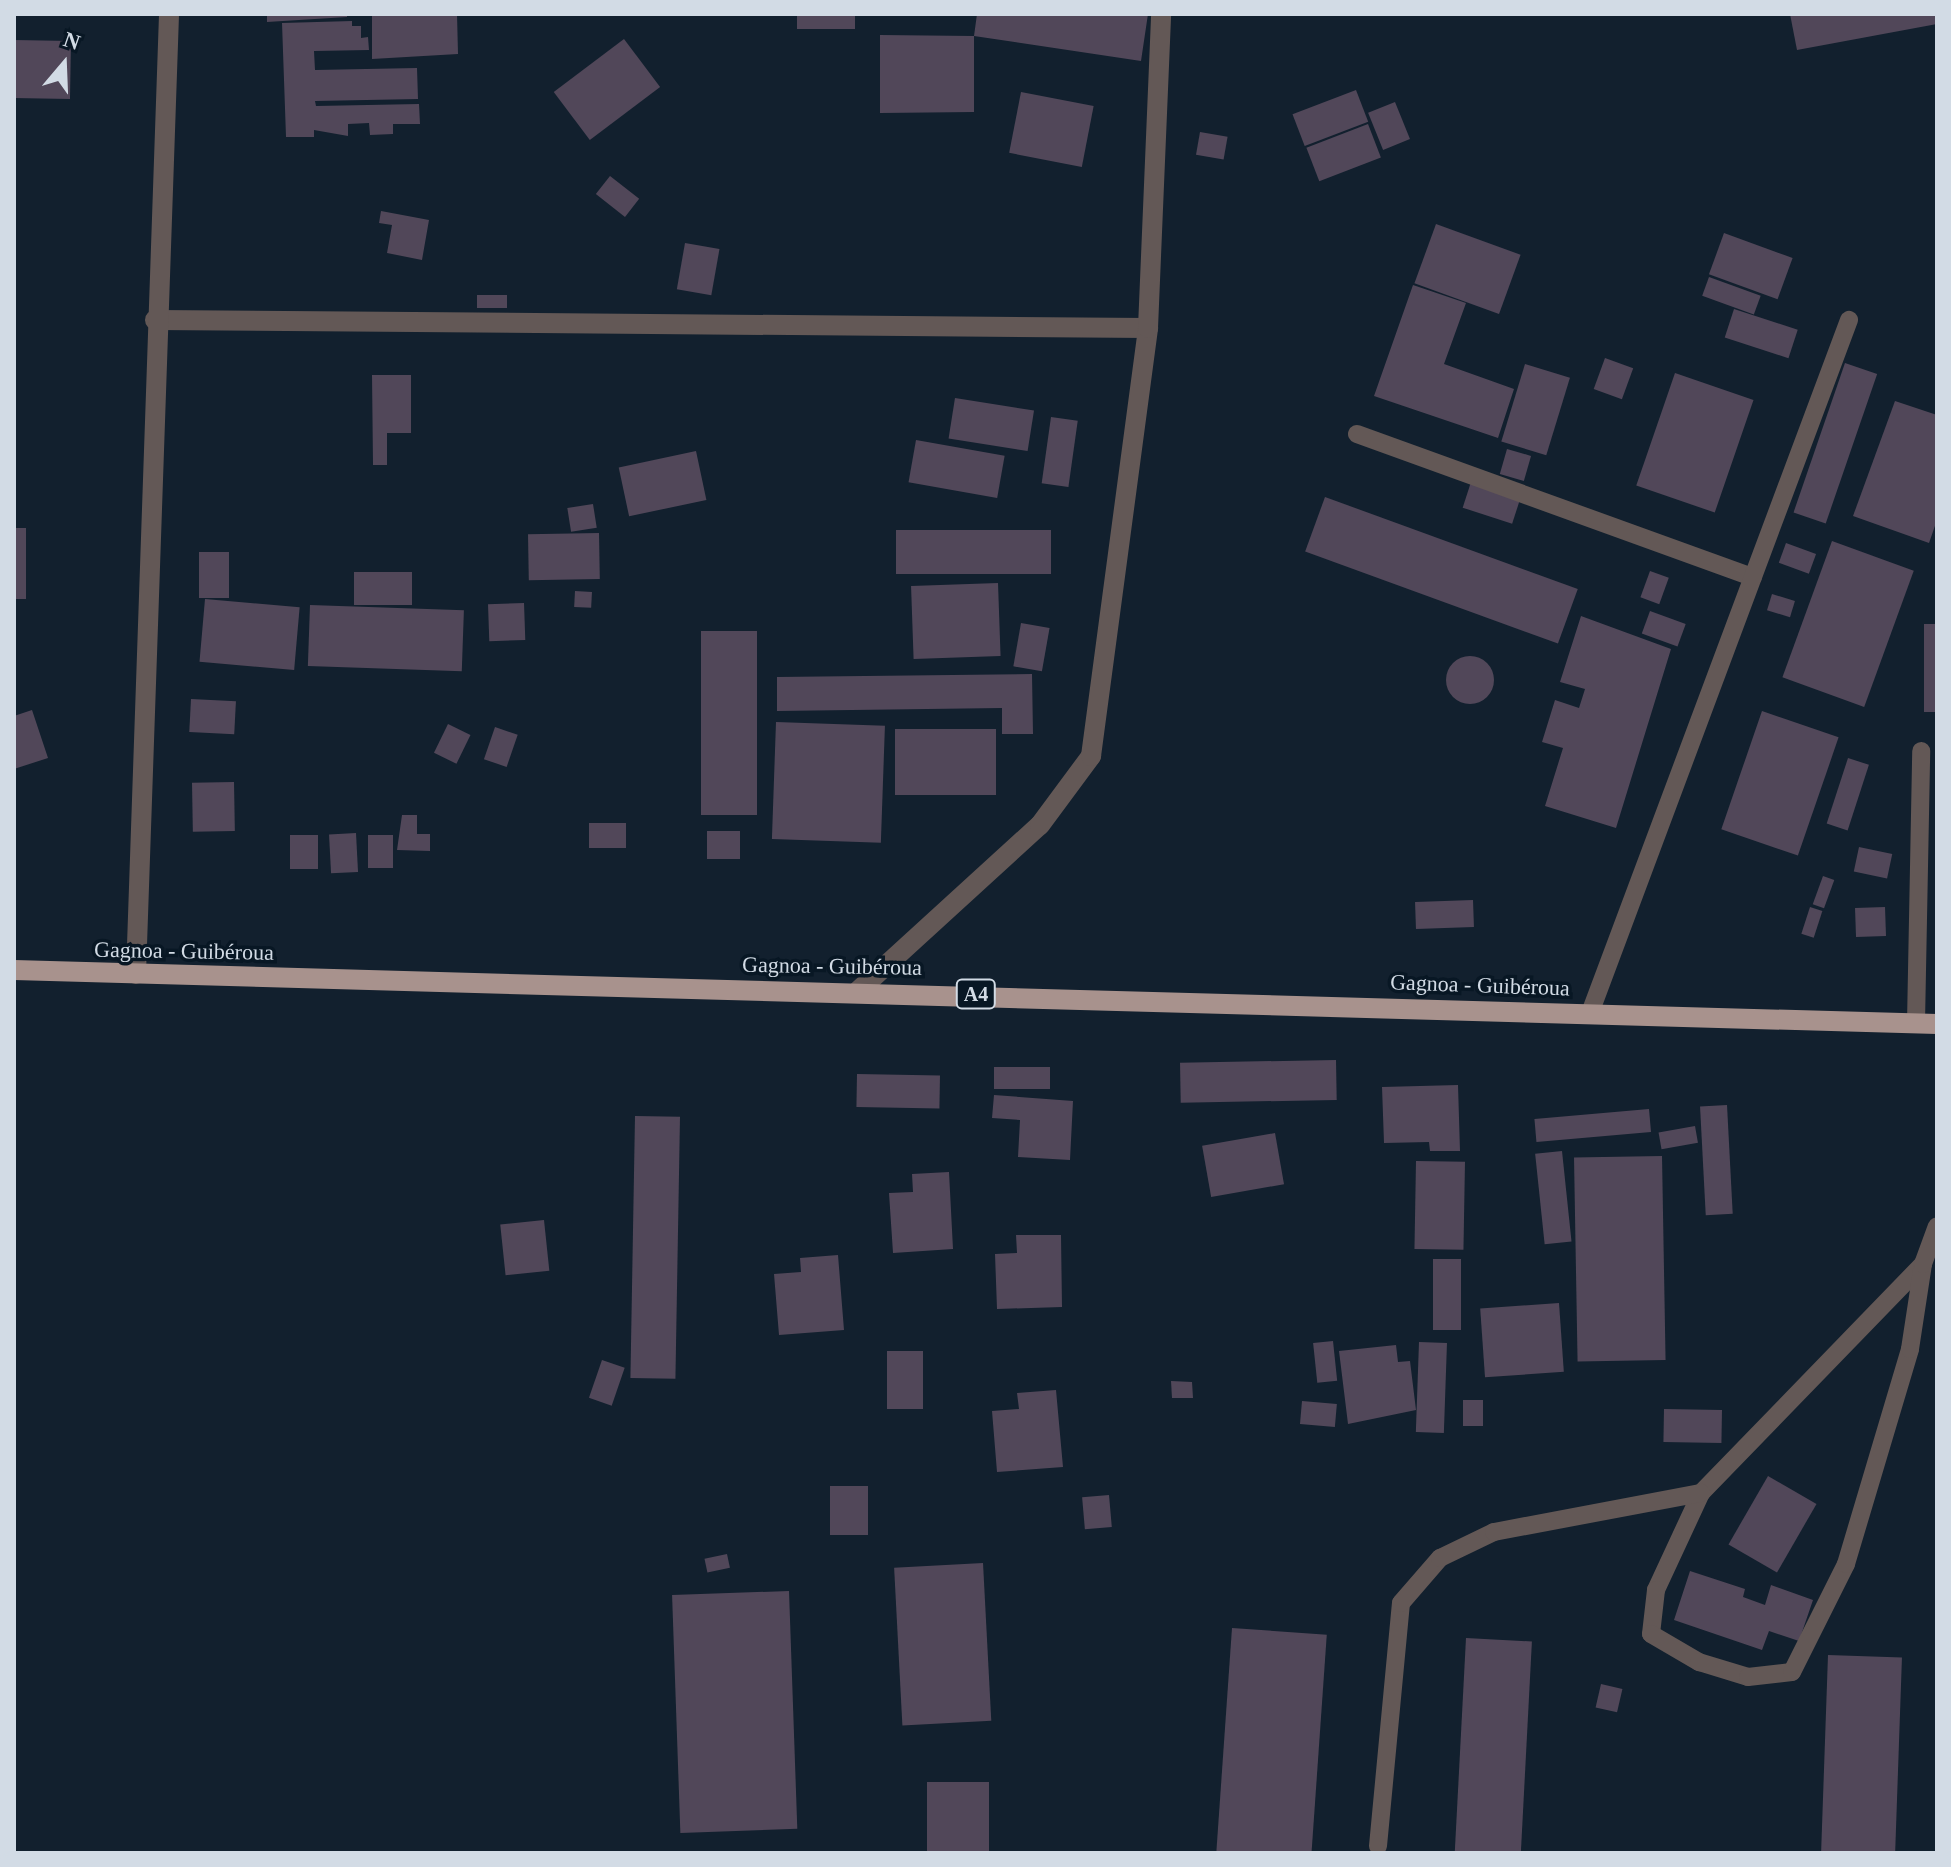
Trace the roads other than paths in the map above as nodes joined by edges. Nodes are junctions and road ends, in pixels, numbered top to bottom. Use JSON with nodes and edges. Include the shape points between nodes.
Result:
{"nodes":[{"id":1,"x":169,"y":14,"type":"edge"},
{"id":2,"x":1161,"y":14,"type":"edge"},
{"id":3,"x":155,"y":320,"type":"junction"},
{"id":4,"x":1849,"y":320,"type":"dead end"},
{"id":5,"x":1148,"y":328,"type":"junction"},
{"id":6,"x":1357,"y":434,"type":"dead end"},
{"id":7,"x":1753,"y":577,"type":"junction"},
{"id":8,"x":1921,"y":751,"type":"dead end"},
{"id":9,"x":14,"y":970,"type":"edge"},
{"id":10,"x":136,"y":974,"type":"junction"},
{"id":11,"x":858,"y":991,"type":"junction"},
{"id":12,"x":1590,"y":1013,"type":"junction"},
{"id":13,"x":1927,"y":1024,"type":"edge"},
{"id":14,"x":1937,"y":1226,"type":"edge"},
{"id":15,"x":1923,"y":1264,"type":"junction"},
{"id":16,"x":1701,"y":1493,"type":"junction"},
{"id":17,"x":1378,"y":1846,"type":"dead end"}],
"edges":[{"from":1,"to":3,"type":"street"},
{"from":2,"to":5,"type":"street"},
{"from":3,"to":5,"type":"street"},
{"from":3,"to":10,"type":"street"},
{"from":4,"to":7,"type":"lane"},
{"from":5,"to":11,"type":"street","via":[[1091,756],[1040,825]]},
{"from":6,"to":7,"type":"lane"},
{"from":7,"to":12,"type":"lane"},
{"from":8,"to":13,"type":"lane"},
{"from":9,"to":10,"type":"main road","name":"Gagnoa - Guibéroua","number":"A4"},
{"from":10,"to":11,"type":"main road","name":"Gagnoa - Guibéroua","number":"A4"},
{"from":11,"to":12,"type":"main road","name":"Gagnoa - Guibéroua","number":"A4"},
{"from":12,"to":13,"type":"main road","name":"Gagnoa - Guibéroua","number":"A4"},
{"from":14,"to":15,"type":"lane"},
{"from":15,"to":16,"type":"lane"},
{"from":15,"to":16,"type":"lane","via":[[1910,1349],[1846,1564],[1792,1672],[1748,1677],[1699,1662],[1651,1634],[1656,1590]]},
{"from":16,"to":17,"type":"lane","via":[[1494,1532],[1440,1558],[1401,1603]]}]}
